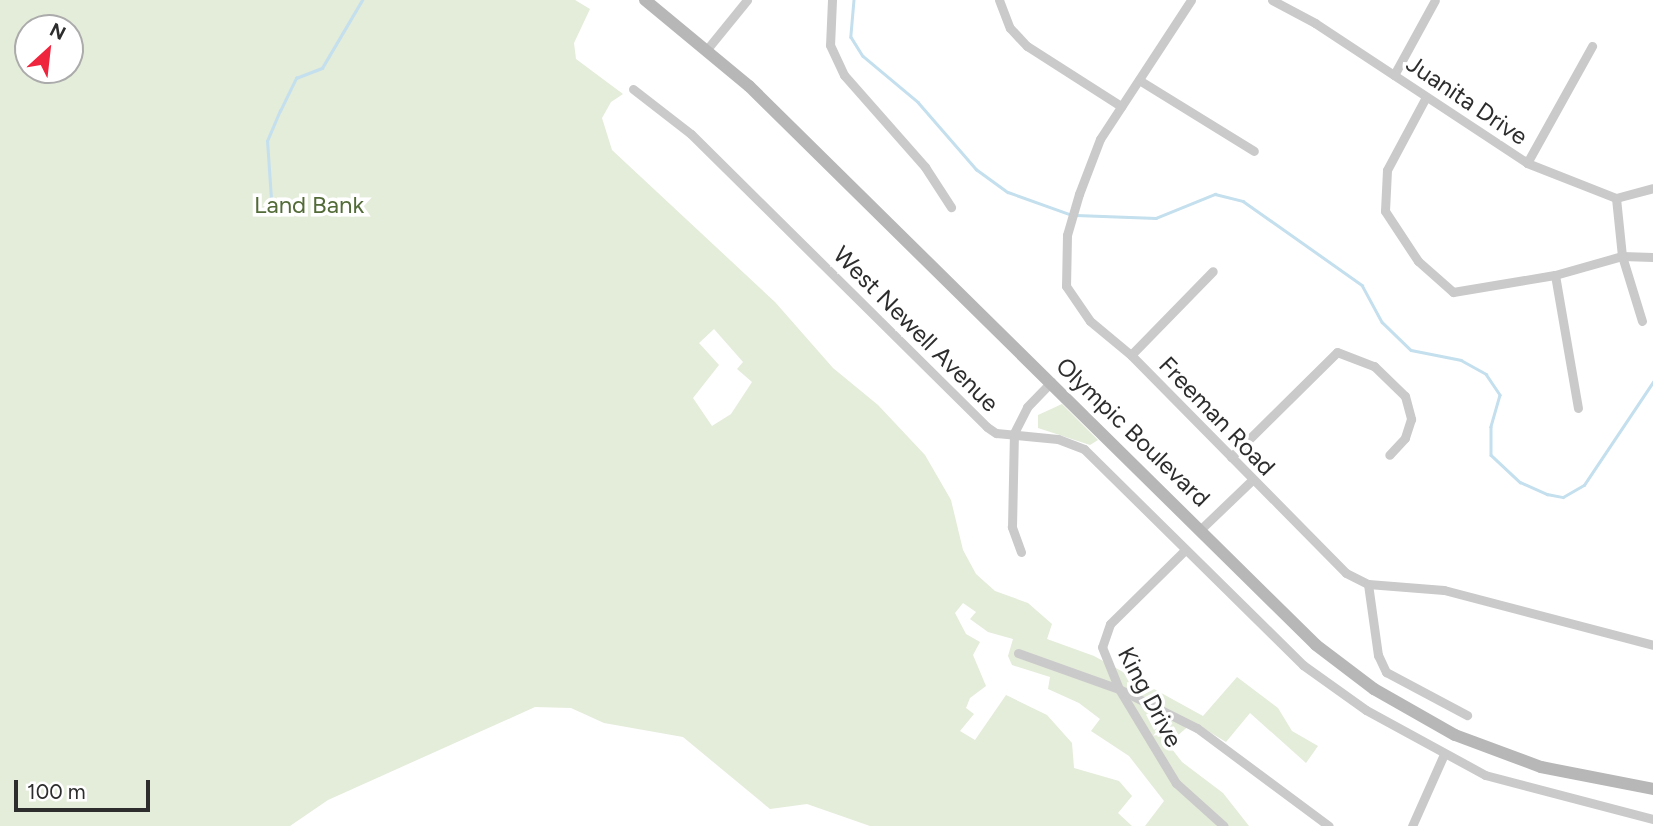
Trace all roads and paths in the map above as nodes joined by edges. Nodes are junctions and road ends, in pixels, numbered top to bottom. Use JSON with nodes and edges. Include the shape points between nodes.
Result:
{"nodes":[{"id":1,"x":645,"y":0,"type":"edge"},
{"id":2,"x":747,"y":0,"type":"edge"},
{"id":3,"x":832,"y":0,"type":"edge"},
{"id":4,"x":999,"y":0,"type":"edge"},
{"id":5,"x":1191,"y":0,"type":"edge"},
{"id":6,"x":1272,"y":0,"type":"edge"},
{"id":7,"x":1434,"y":0,"type":"edge"},
{"id":8,"x":1592,"y":46,"type":"dead end"},
{"id":9,"x":708,"y":48,"type":"junction"},
{"id":10,"x":1394,"y":75,"type":"junction"},
{"id":11,"x":1139,"y":80,"type":"junction"},
{"id":12,"x":634,"y":89,"type":"dead end"},
{"id":13,"x":1426,"y":97,"type":"junction"},
{"id":14,"x":1121,"y":106,"type":"junction"},
{"id":15,"x":1254,"y":151,"type":"dead end"},
{"id":16,"x":1527,"y":163,"type":"junction"},
{"id":17,"x":1653,"y":188,"type":"edge"},
{"id":18,"x":1616,"y":198,"type":"junction"},
{"id":19,"x":951,"y":207,"type":"dead end"},
{"id":20,"x":1622,"y":256,"type":"junction"},
{"id":21,"x":1653,"y":257,"type":"edge"},
{"id":22,"x":1213,"y":271,"type":"dead end"},
{"id":23,"x":1555,"y":275,"type":"junction"},
{"id":24,"x":1642,"y":321,"type":"dead end"},
{"id":25,"x":1131,"y":355,"type":"junction"},
{"id":26,"x":1051,"y":382,"type":"junction"},
{"id":27,"x":1578,"y":408,"type":"dead end"},
{"id":28,"x":1014,"y":433,"type":"junction"},
{"id":29,"x":1389,"y":455,"type":"dead end"},
{"id":30,"x":1231,"y":457,"type":"junction"},
{"id":31,"x":1252,"y":480,"type":"junction"},
{"id":32,"x":1202,"y":528,"type":"junction"},
{"id":33,"x":1184,"y":551,"type":"junction"},
{"id":34,"x":1021,"y":552,"type":"dead end"},
{"id":35,"x":1368,"y":584,"type":"junction"},
{"id":36,"x":1653,"y":645,"type":"edge"},
{"id":37,"x":1018,"y":653,"type":"dead end"},
{"id":38,"x":1119,"y":689,"type":"junction"},
{"id":39,"x":1467,"y":715,"type":"dead end"},
{"id":40,"x":1444,"y":754,"type":"junction"},
{"id":41,"x":1653,"y":789,"type":"edge"},
{"id":42,"x":1653,"y":819,"type":"edge"},
{"id":43,"x":1224,"y":826,"type":"edge"},
{"id":44,"x":1329,"y":826,"type":"edge"},
{"id":45,"x":1412,"y":826,"type":"edge"}],
"edges":[{"from":1,"to":9,"type":"main road","name":"Olympic Boulevard"},
{"from":2,"to":9,"type":"street"},
{"from":3,"to":19,"type":"street","via":[[830,46],[844,75],[925,167]]},
{"from":4,"to":14,"type":"street","via":[[1010,28],[1027,46]]},
{"from":5,"to":11,"type":"street","name":"Freeman Road"},
{"from":6,"to":10,"type":"street","name":"Juanita Drive"},
{"from":7,"to":10,"type":"street"},
{"from":8,"to":16,"type":"street"},
{"from":9,"to":26,"type":"main road","name":"Olympic Boulevard"},
{"from":10,"to":13,"type":"street","name":"Juanita Drive"},
{"from":11,"to":14,"type":"street","name":"Freeman Road"},
{"from":11,"to":15,"type":"street"},
{"from":12,"to":28,"type":"street","name":"West Newell Avenue","via":[[691,134],[987,427]]},
{"from":13,"to":16,"type":"street","name":"Juanita Drive"},
{"from":13,"to":23,"type":"street","via":[[1387,170],[1385,211],[1418,261],[1453,292]]},
{"from":14,"to":25,"type":"street","name":"Freeman Road","via":[[1100,139],[1079,194],[1067,235],[1066,286],[1090,321]]},
{"from":16,"to":18,"type":"street","name":"Juanita Drive"},
{"from":17,"to":18,"type":"street"},
{"from":18,"to":20,"type":"street"},
{"from":20,"to":21,"type":"street"},
{"from":20,"to":23,"type":"street"},
{"from":20,"to":24,"type":"street"},
{"from":22,"to":25,"type":"street"},
{"from":23,"to":27,"type":"street"},
{"from":25,"to":30,"type":"street","name":"Freeman Road"},
{"from":26,"to":28,"type":"street","via":[[1027,407]]},
{"from":26,"to":32,"type":"main road","name":"Olympic Boulevard"},
{"from":28,"to":33,"type":"street","name":"West Newell Avenue","via":[[1058,439],[1084,449]]},
{"from":28,"to":34,"type":"street","via":[[1012,527]]},
{"from":29,"to":30,"type":"street","via":[[1405,438],[1411,419],[1405,396],[1374,366],[1337,352]]},
{"from":30,"to":31,"type":"street","name":"Freeman Road"},
{"from":31,"to":32,"type":"street"},
{"from":31,"to":35,"type":"street","name":"Freeman Road","via":[[1346,573]]},
{"from":32,"to":41,"type":"main road","name":"Olympic Boulevard","via":[[1316,645],[1374,689],[1455,735],[1502,753],[1593,780]]},
{"from":33,"to":38,"type":"street","name":"King Drive","via":[[1105,634],[1105,661]]},
{"from":33,"to":40,"type":"street","name":"West Newell Avenue","via":[[1303,665],[1366,710]]},
{"from":35,"to":36,"type":"street","name":"Freeman Road","via":[[1444,590]]},
{"from":35,"to":39,"type":"street","via":[[1378,655],[1386,672]]},
{"from":37,"to":38,"type":"street"},
{"from":38,"to":43,"type":"street","name":"King Drive","via":[[1176,783]]},
{"from":38,"to":44,"type":"street","via":[[1197,728]]},
{"from":40,"to":42,"type":"street","name":"West Newell Avenue","via":[[1485,775]]},
{"from":40,"to":45,"type":"street"}]}
